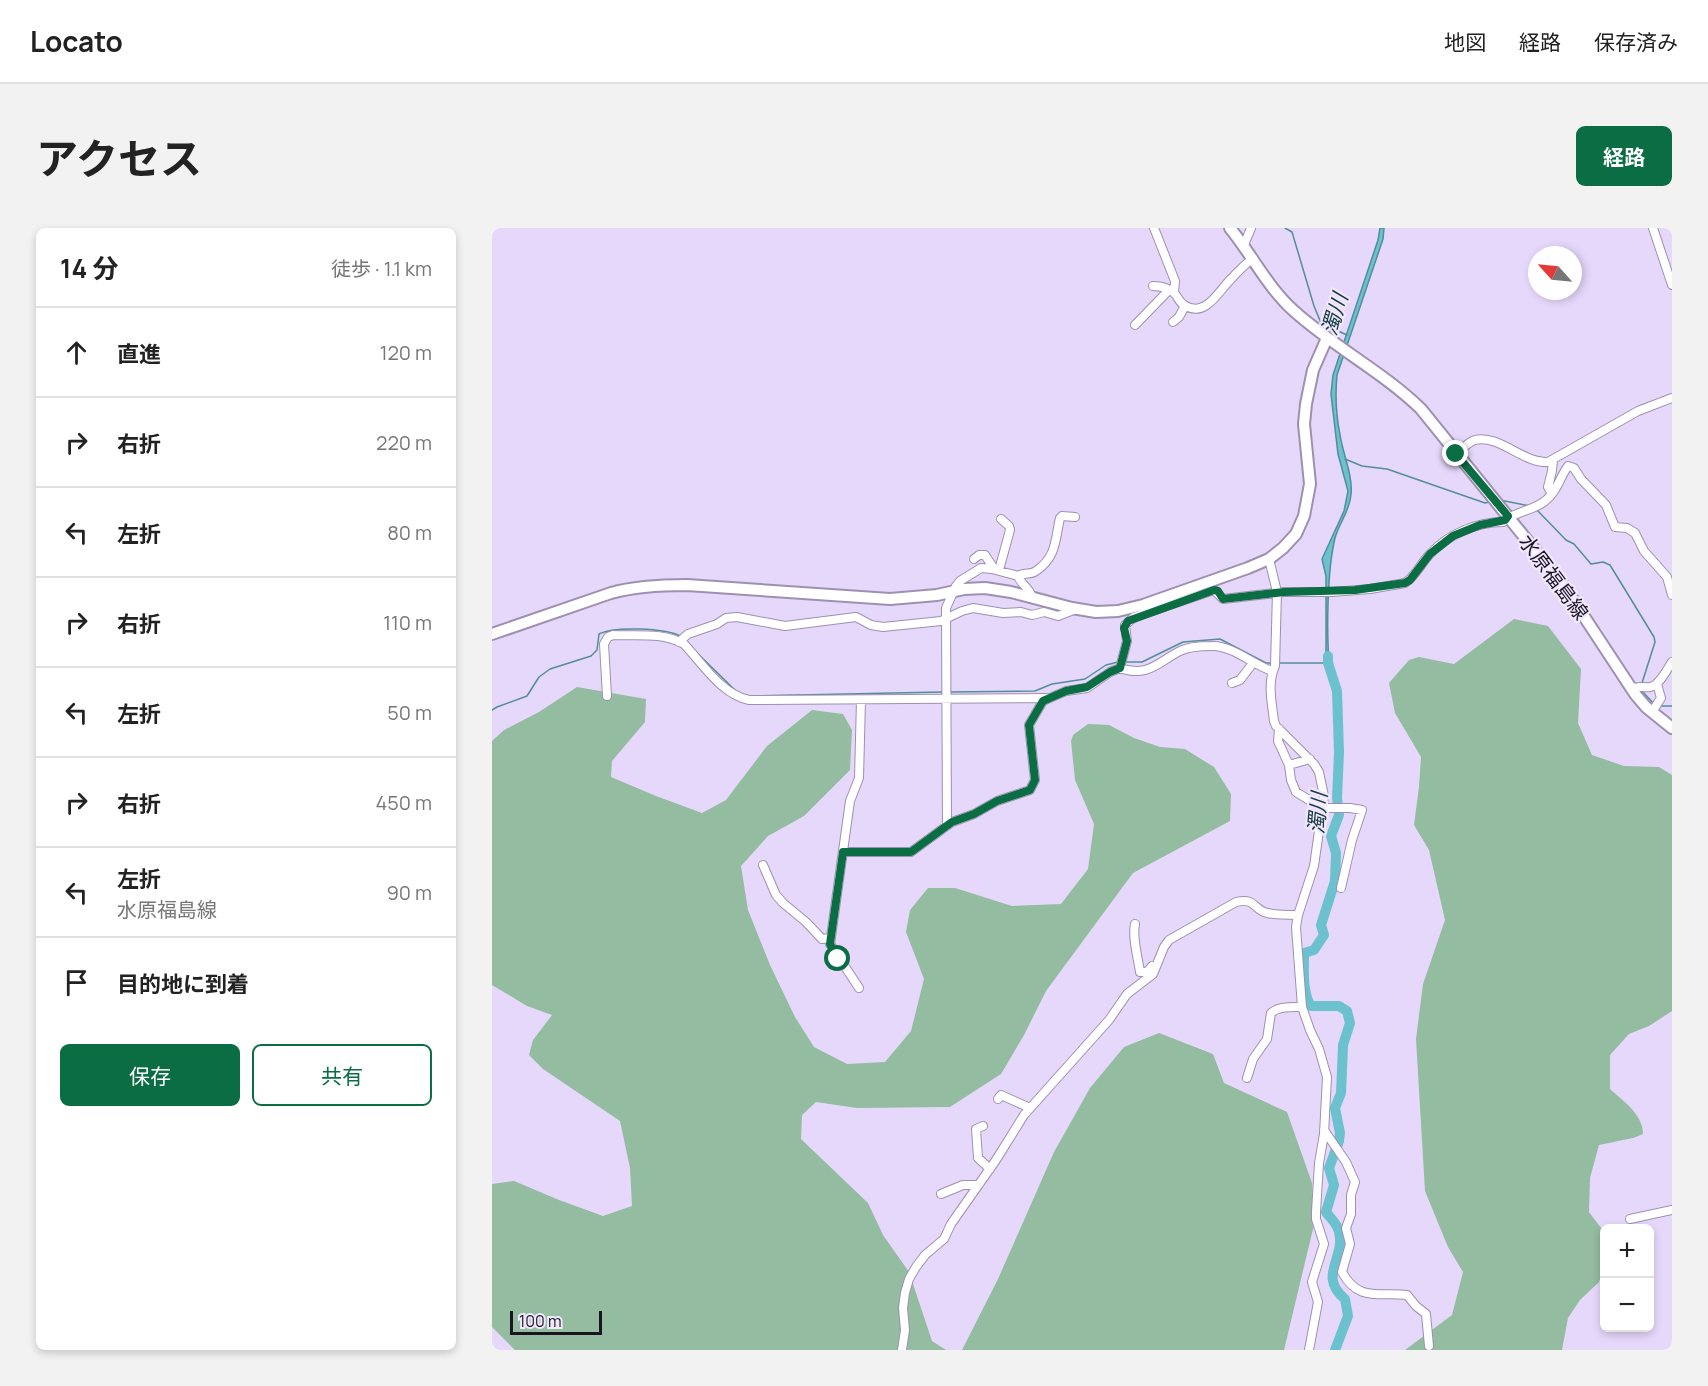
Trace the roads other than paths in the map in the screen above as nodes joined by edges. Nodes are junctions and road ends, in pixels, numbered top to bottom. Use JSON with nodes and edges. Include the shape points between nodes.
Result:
{"nodes":[{"id":1,"x":1154,"y":228,"type":"edge"},
{"id":2,"x":1230,"y":228,"type":"edge"},
{"id":3,"x":1251,"y":228,"type":"edge"},
{"id":4,"x":1653,"y":228,"type":"edge"},
{"id":5,"x":1244,"y":245,"type":"junction"},
{"id":6,"x":1253,"y":258,"type":"junction"},
{"id":7,"x":1672,"y":285,"type":"edge"},
{"id":8,"x":1153,"y":286,"type":"dead end"},
{"id":9,"x":1172,"y":292,"type":"junction"},
{"id":10,"x":1185,"y":306,"type":"junction"},
{"id":11,"x":1173,"y":322,"type":"dead end"},
{"id":12,"x":1135,"y":325,"type":"dead end"},
{"id":13,"x":1327,"y":338,"type":"junction"},
{"id":14,"x":1672,"y":398,"type":"edge"},
{"id":15,"x":1456,"y":454,"type":"junction"},
{"id":16,"x":1553,"y":460,"type":"junction"},
{"id":17,"x":1552,"y":494,"type":"junction"},
{"id":18,"x":1508,"y":516,"type":"junction"},
{"id":19,"x":1074,"y":517,"type":"dead end"},
{"id":20,"x":1001,"y":519,"type":"dead end"},
{"id":21,"x":1269,"y":558,"type":"junction"},
{"id":22,"x":974,"y":559,"type":"dead end"},
{"id":23,"x":997,"y":570,"type":"junction"},
{"id":24,"x":1018,"y":576,"type":"junction"},
{"id":25,"x":954,"y":591,"type":"junction"},
{"id":26,"x":1276,"y":592,"type":"junction"},
{"id":27,"x":1672,"y":595,"type":"edge"},
{"id":28,"x":1032,"y":597,"type":"junction"},
{"id":29,"x":1076,"y":609,"type":"junction"},
{"id":30,"x":1114,"y":611,"type":"junction"},
{"id":31,"x":947,"y":619,"type":"junction"},
{"id":32,"x":1126,"y":623,"type":"junction"},
{"id":33,"x":492,"y":634,"type":"edge"},
{"id":34,"x":682,"y":639,"type":"junction"},
{"id":35,"x":1672,"y":662,"type":"edge"},
{"id":36,"x":1121,"y":663,"type":"junction"},
{"id":37,"x":1252,"y":663,"type":"junction"},
{"id":38,"x":1274,"y":665,"type":"junction"},
{"id":39,"x":1232,"y":683,"type":"dead end"},
{"id":40,"x":1657,"y":684,"type":"junction"},
{"id":41,"x":1631,"y":689,"type":"junction"},
{"id":42,"x":948,"y":694,"type":"junction"},
{"id":43,"x":607,"y":696,"type":"dead end"},
{"id":44,"x":1047,"y":698,"type":"junction"},
{"id":45,"x":861,"y":700,"type":"junction"},
{"id":46,"x":1652,"y":712,"type":"junction"},
{"id":47,"x":1672,"y":728,"type":"edge"},
{"id":48,"x":1279,"y":729,"type":"junction"},
{"id":49,"x":1310,"y":759,"type":"junction"},
{"id":50,"x":1289,"y":765,"type":"junction"},
{"id":51,"x":1323,"y":808,"type":"junction"},
{"id":52,"x":947,"y":826,"type":"junction"},
{"id":53,"x":843,"y":852,"type":"junction"},
{"id":54,"x":763,"y":865,"type":"dead end"},
{"id":55,"x":1341,"y":888,"type":"dead end"},
{"id":56,"x":1298,"y":915,"type":"junction"},
{"id":57,"x":1135,"y":924,"type":"dead end"},
{"id":58,"x":831,"y":938,"type":"junction"},
{"id":59,"x":1162,"y":954,"type":"junction"},
{"id":60,"x":859,"y":988,"type":"dead end"},
{"id":61,"x":1302,"y":1007,"type":"junction"},
{"id":62,"x":1247,"y":1078,"type":"dead end"},
{"id":63,"x":998,"y":1099,"type":"dead end"},
{"id":64,"x":1030,"y":1108,"type":"junction"},
{"id":65,"x":983,"y":1126,"type":"dead end"},
{"id":66,"x":1324,"y":1130,"type":"junction"},
{"id":67,"x":990,"y":1169,"type":"junction"},
{"id":68,"x":978,"y":1185,"type":"junction"},
{"id":69,"x":941,"y":1194,"type":"dead end"},
{"id":70,"x":1672,"y":1210,"type":"edge"},
{"id":71,"x":1630,"y":1219,"type":"dead end"},
{"id":72,"x":1428,"y":1346,"type":"dead end"},
{"id":73,"x":902,"y":1350,"type":"edge"},
{"id":74,"x":1308,"y":1350,"type":"edge"}],
"edges":[{"from":1,"to":9,"type":"street","via":[[1175,281]]},
{"from":2,"to":5,"type":"street","name":"水原福島線"},
{"from":3,"to":5,"type":"street"},
{"from":4,"to":7,"type":"street"},
{"from":5,"to":6,"type":"street","name":"水原福島線"},
{"from":6,"to":10,"type":"street","via":[[1212,301],[1198,308]]},
{"from":6,"to":13,"type":"street","name":"水原福島線","via":[[1286,303]]},
{"from":8,"to":9,"type":"street"},
{"from":9,"to":10,"type":"street"},
{"from":9,"to":12,"type":"street"},
{"from":10,"to":11,"type":"street"},
{"from":13,"to":15,"type":"street","name":"水原福島線","via":[[1406,394]]},
{"from":13,"to":21,"type":"street","via":[[1313,370],[1306,404],[1304,424],[1311,484],[1307,508],[1296,534]]},
{"from":14,"to":16,"type":"street","via":[[1638,411]]},
{"from":15,"to":16,"type":"street","via":[[1468,444],[1482,440],[1536,461]]},
{"from":15,"to":18,"type":"street","name":"水原福島線"},
{"from":16,"to":17,"type":"street","via":[[1548,487]]},
{"from":17,"to":18,"type":"street","via":[[1526,512]]},
{"from":17,"to":27,"type":"street","via":[[1566,467],[1572,466],[1606,505],[1615,527],[1635,533],[1644,551],[1667,577]]},
{"from":18,"to":26,"type":"street","via":[[1503,522],[1480,525],[1453,536],[1430,554],[1405,583],[1332,592]]},
{"from":18,"to":41,"type":"street","name":"水原福島線","via":[[1570,595]]},
{"from":19,"to":24,"type":"street","via":[[1060,518],[1055,548],[1037,571]]},
{"from":20,"to":23,"type":"street","via":[[1010,530]]},
{"from":21,"to":26,"type":"street"},
{"from":21,"to":30,"type":"street","via":[[1143,605]]},
{"from":22,"to":23,"type":"street","via":[[986,555]]},
{"from":23,"to":24,"type":"street"},
{"from":23,"to":25,"type":"street","via":[[981,568],[960,581]]},
{"from":24,"to":28,"type":"street"},
{"from":25,"to":28,"type":"street","via":[[985,588]]},
{"from":25,"to":31,"type":"street","via":[[946,608]]},
{"from":25,"to":33,"type":"street","via":[[890,598],[656,585],[611,593]]},
{"from":26,"to":32,"type":"street","via":[[1223,599],[1214,590]]},
{"from":26,"to":38,"type":"street"},
{"from":28,"to":29,"type":"street"},
{"from":29,"to":30,"type":"street"},
{"from":29,"to":31,"type":"street","via":[[1059,616],[973,608]]},
{"from":30,"to":32,"type":"street"},
{"from":31,"to":34,"type":"street","via":[[883,627],[856,617],[785,626],[737,617],[726,618]]},
{"from":31,"to":42,"type":"street"},
{"from":32,"to":36,"type":"street","via":[[1127,641]]},
{"from":34,"to":43,"type":"street","via":[[608,636],[604,644]]},
{"from":34,"to":45,"type":"street","via":[[724,687],[744,699]]},
{"from":35,"to":40,"type":"street"},
{"from":36,"to":37,"type":"street","via":[[1130,671],[1153,668],[1182,650],[1212,646]]},
{"from":36,"to":44,"type":"street","via":[[1087,687]]},
{"from":37,"to":38,"type":"street"},
{"from":37,"to":39,"type":"street","via":[[1240,680]]},
{"from":38,"to":48,"type":"street","via":[[1271,689],[1274,721]]},
{"from":40,"to":41,"type":"street"},
{"from":40,"to":46,"type":"street","via":[[1661,698]]},
{"from":41,"to":46,"type":"street","name":"水原福島線"},
{"from":42,"to":44,"type":"street"},
{"from":42,"to":45,"type":"street"},
{"from":42,"to":52,"type":"street"},
{"from":44,"to":52,"type":"street","via":[[1029,725],[1035,780],[1030,790],[997,801]]},
{"from":45,"to":53,"type":"street","via":[[859,778],[850,801]]},
{"from":46,"to":47,"type":"street","name":"水原福島線"},
{"from":48,"to":49,"type":"street"},
{"from":48,"to":50,"type":"street","via":[[1278,741]]},
{"from":49,"to":50,"type":"street"},
{"from":49,"to":51,"type":"street","via":[[1323,783]]},
{"from":50,"to":51,"type":"street","via":[[1296,792]]},
{"from":51,"to":55,"type":"street","via":[[1362,810]]},
{"from":51,"to":56,"type":"street","via":[[1314,866]]},
{"from":52,"to":53,"type":"street","via":[[911,852]]},
{"from":53,"to":58,"type":"street"},
{"from":54,"to":58,"type":"street","via":[[783,903],[822,939]]},
{"from":56,"to":59,"type":"street","via":[[1266,913],[1250,901],[1236,902],[1169,940]]},
{"from":56,"to":61,"type":"street"},
{"from":57,"to":59,"type":"street","via":[[1140,972],[1148,972]]},
{"from":58,"to":60,"type":"street","via":[[838,959]]},
{"from":59,"to":64,"type":"street","via":[[1153,974],[1130,991]]},
{"from":61,"to":62,"type":"street","via":[[1271,1013],[1267,1039],[1253,1059]]},
{"from":61,"to":66,"type":"street","via":[[1327,1077]]},
{"from":63,"to":64,"type":"street","via":[[1001,1095]]},
{"from":64,"to":67,"type":"street"},
{"from":65,"to":67,"type":"street","via":[[976,1129],[978,1158]]},
{"from":66,"to":72,"type":"street","via":[[1355,1182],[1352,1214],[1346,1228],[1349,1252],[1342,1272],[1362,1293],[1407,1295],[1426,1314]]},
{"from":66,"to":74,"type":"street","via":[[1316,1219],[1324,1244],[1312,1282],[1318,1302]]},
{"from":67,"to":68,"type":"street"},
{"from":68,"to":69,"type":"street","via":[[963,1185]]},
{"from":68,"to":73,"type":"street","via":[[944,1239],[909,1279],[903,1308]]},
{"from":70,"to":71,"type":"street"}]}
